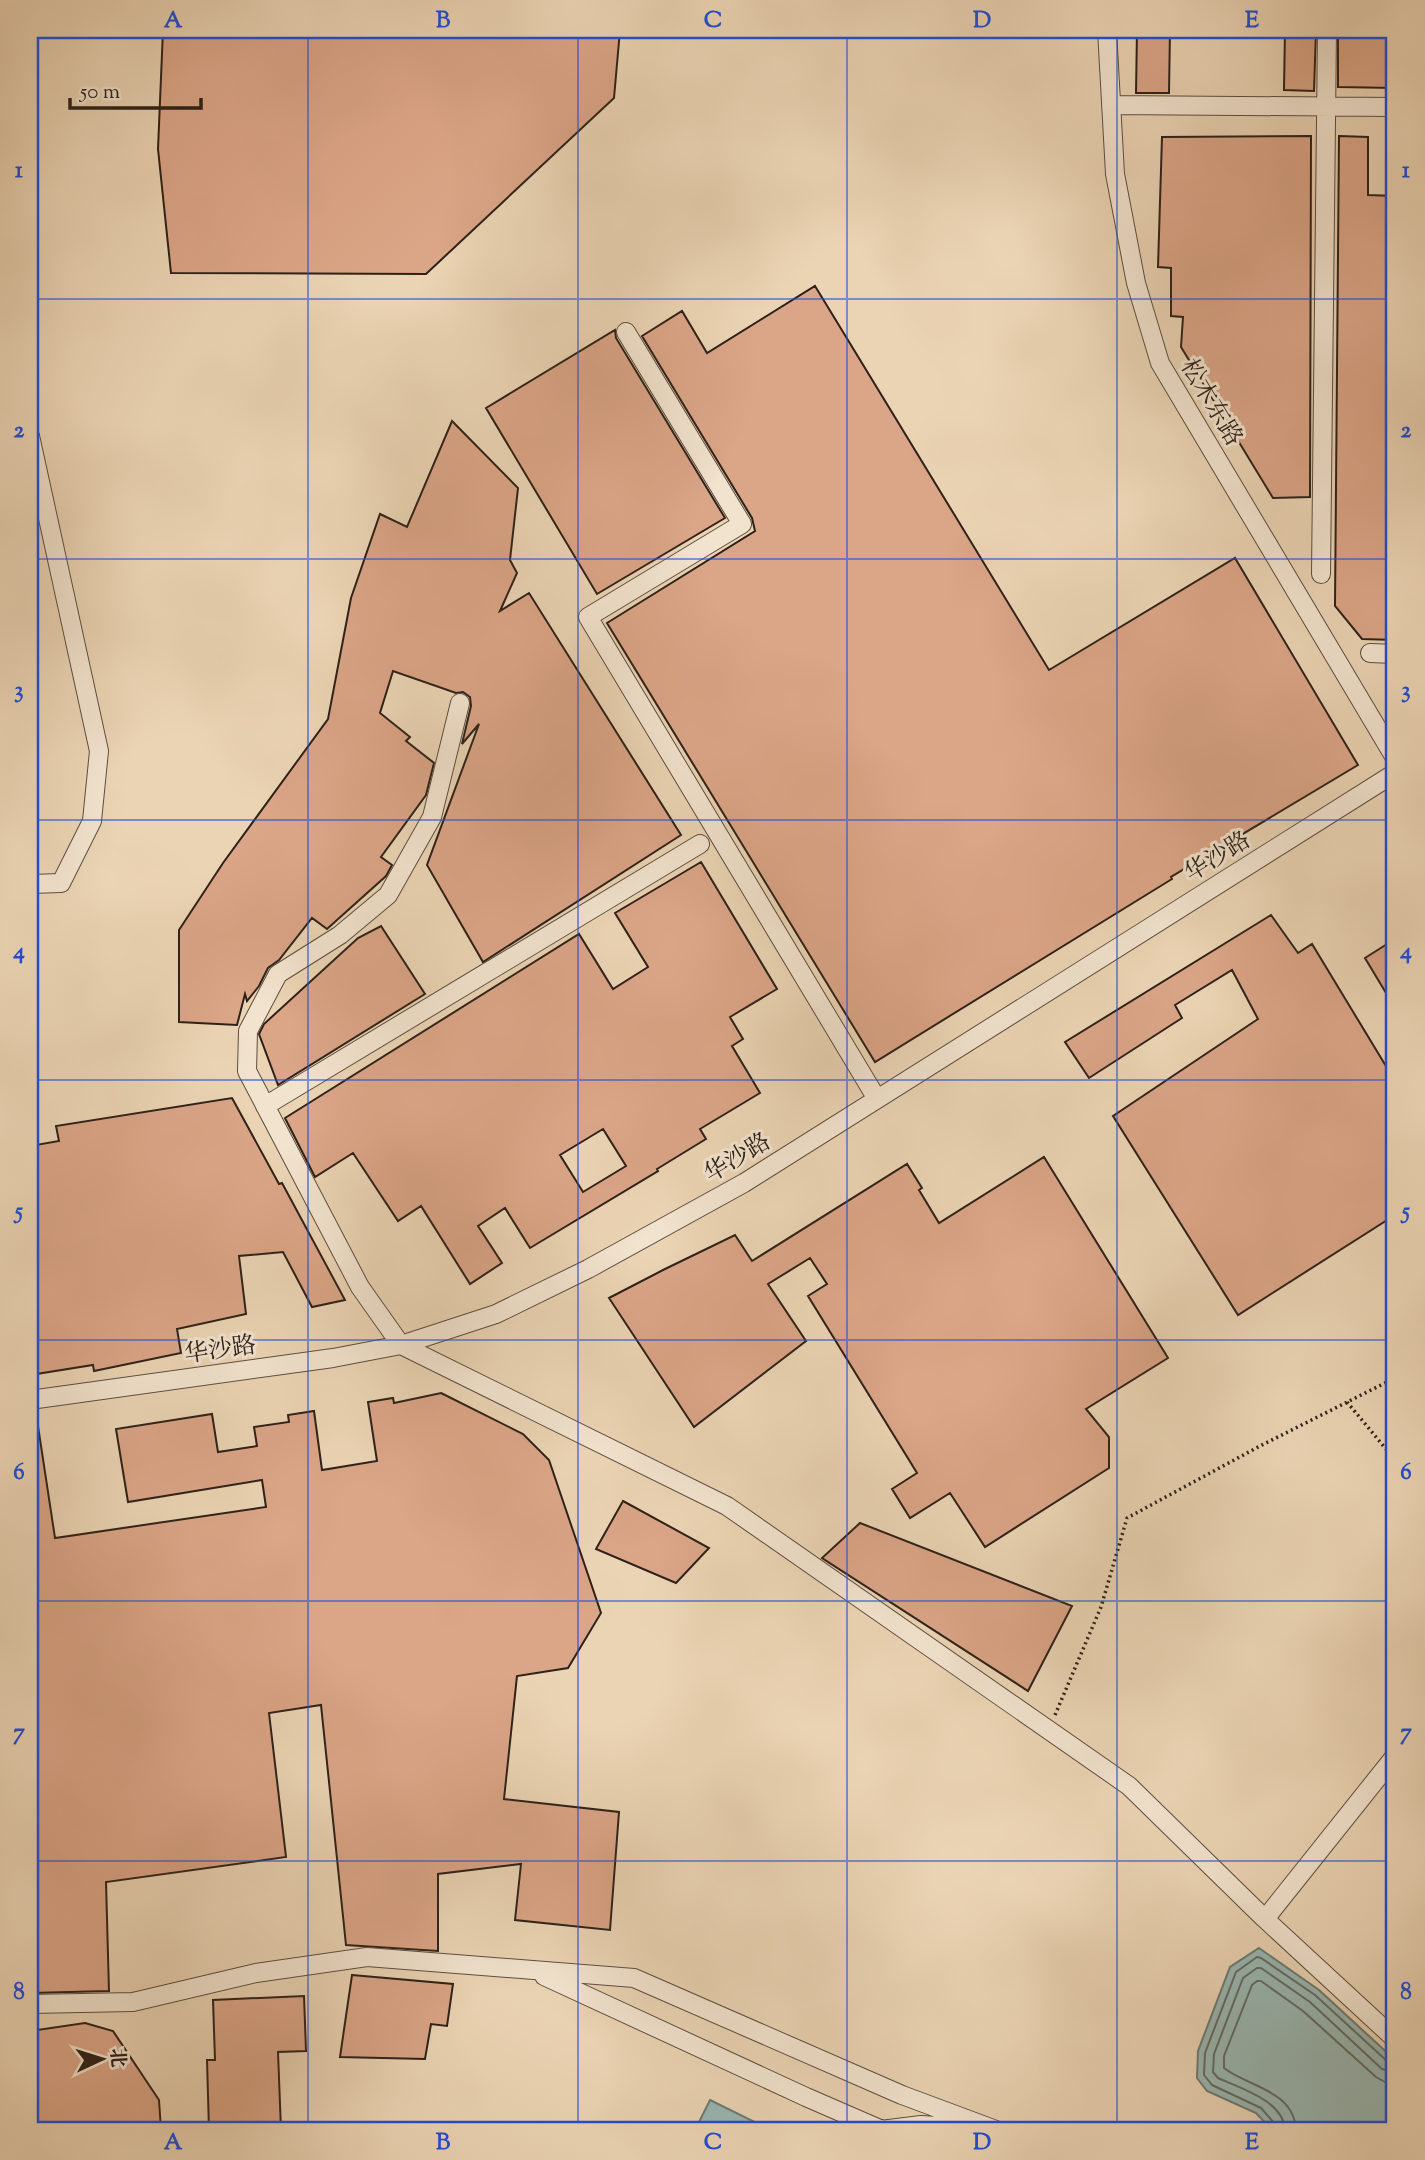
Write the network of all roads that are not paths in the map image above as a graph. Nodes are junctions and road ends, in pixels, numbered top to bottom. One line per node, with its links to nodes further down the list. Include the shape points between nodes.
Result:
1 (1107, 30): 3 (street, 松木东路)
2 (1327, 30): 4 (street)
3 (1111, 105): 4 (street); 12 (street, 松木东路, via 1115,174 1136,283 1160,363)
4 (1326, 106): 5 (street); 8 (street)
5 (1395, 107)
6 (626, 332): 16 (street, via 742,524 588,617)
7 (30, 436): 15 (street, via 99,751 92,821 61,883)
8 (1321, 575)
9 (1370, 653): 10 (street)
10 (1395, 654)
11 (460, 703): 17 (street, via 432,817 388,895 340,935 278,974 248,1031 247,1071)
12 (1395, 758)
13 (1395, 773): 16 (street, 华沙路)
14 (700, 844): 17 (street)
15 (30, 884)
16 (877, 1099): 18 (street, 华沙路, via 744,1183 588,1269 496,1314)
17 (265, 1106): 18 (street, via 360,1287)
18 (401, 1345): 19 (street, 华沙路); 21 (street, via 727,1506 1129,1786)
19 (30, 1400)
20 (1395, 1756): 21 (street)
21 (1265, 1919): 24 (street)
22 (531, 1970): 23 (street, via 367,1957 256,1973 133,2002); 25 (street); 26 (street, via 634,1978 902,2095)
23 (30, 2004)
24 (1395, 2039)
25 (882, 2130): 26 (street, via 921,2125)
26 (994, 2130)

